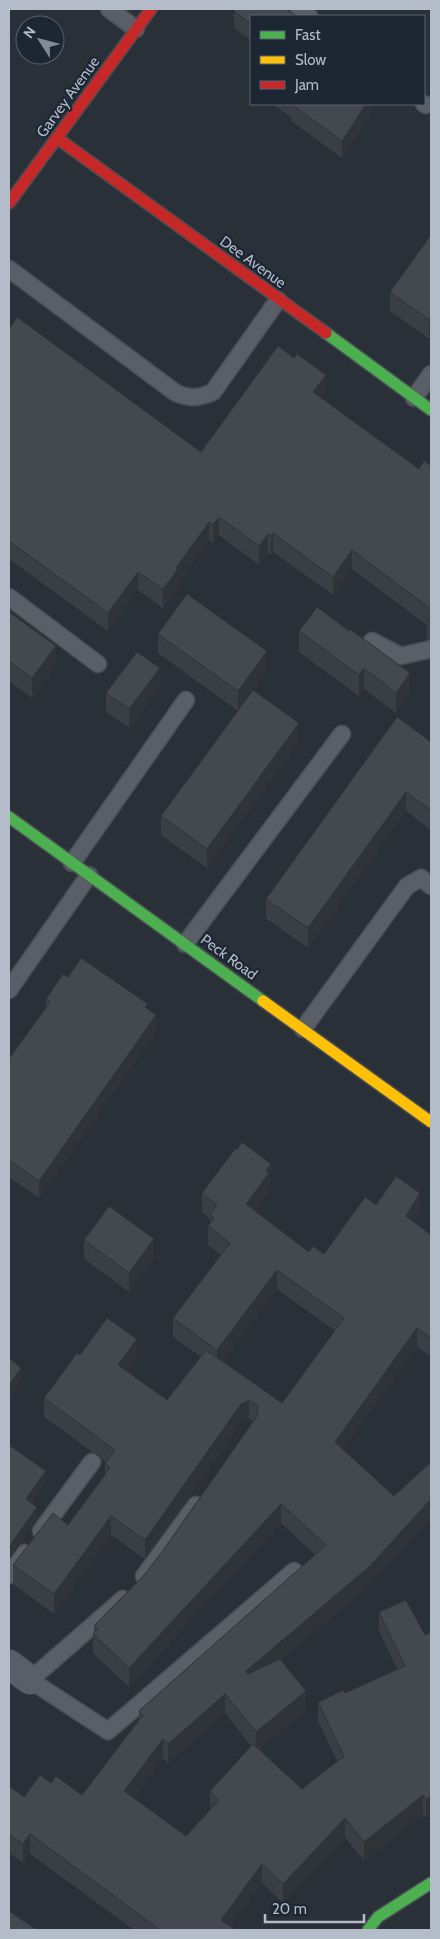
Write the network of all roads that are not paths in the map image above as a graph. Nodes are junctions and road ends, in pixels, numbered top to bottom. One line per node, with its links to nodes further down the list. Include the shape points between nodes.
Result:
1 (109, 9): 3 (lane)
2 (151, 9): 3 (main road, Garvey Avenue)
3 (136, 29): 4 (main road, Garvey Avenue)
4 (57, 138): 5 (main road, Garvey Avenue); 7 (main road, Dee Avenue)
5 (9, 203)
6 (9, 269): 7 (lane, via 188,398 213,392)
7 (278, 300): 9 (main road, Dee Avenue)
8 (431, 374): 9 (lane)
9 (414, 398): 10 (main road, Dee Avenue)
10 (431, 410)
11 (9, 597): 14 (lane)
12 (372, 642): 13 (lane, via 401,656)
13 (431, 649)
14 (98, 664)
15 (186, 700): 18 (lane)
16 (342, 734): 21 (lane)
17 (9, 817): 18 (main road, Peck Road)
18 (72, 863): 19 (main road, Peck Road)
19 (89, 875): 21 (main road, Peck Road); 22 (lane)
20 (431, 886): 23 (lane, via 421,878 407,886)
21 (185, 944): 23 (main road, Peck Road)
22 (9, 990)
23 (303, 1029): 24 (main road, Peck Road)
24 (431, 1122)
25 (92, 1462): 28 (lane)
26 (204, 1492): 29 (lane, via 137,1587)
27 (294, 1571): 29 (lane, via 108,1731)
28 (9, 1575)
29 (19, 1672)
30 (431, 1883): 31 (main road, via 378,1917)
31 (368, 1930)

